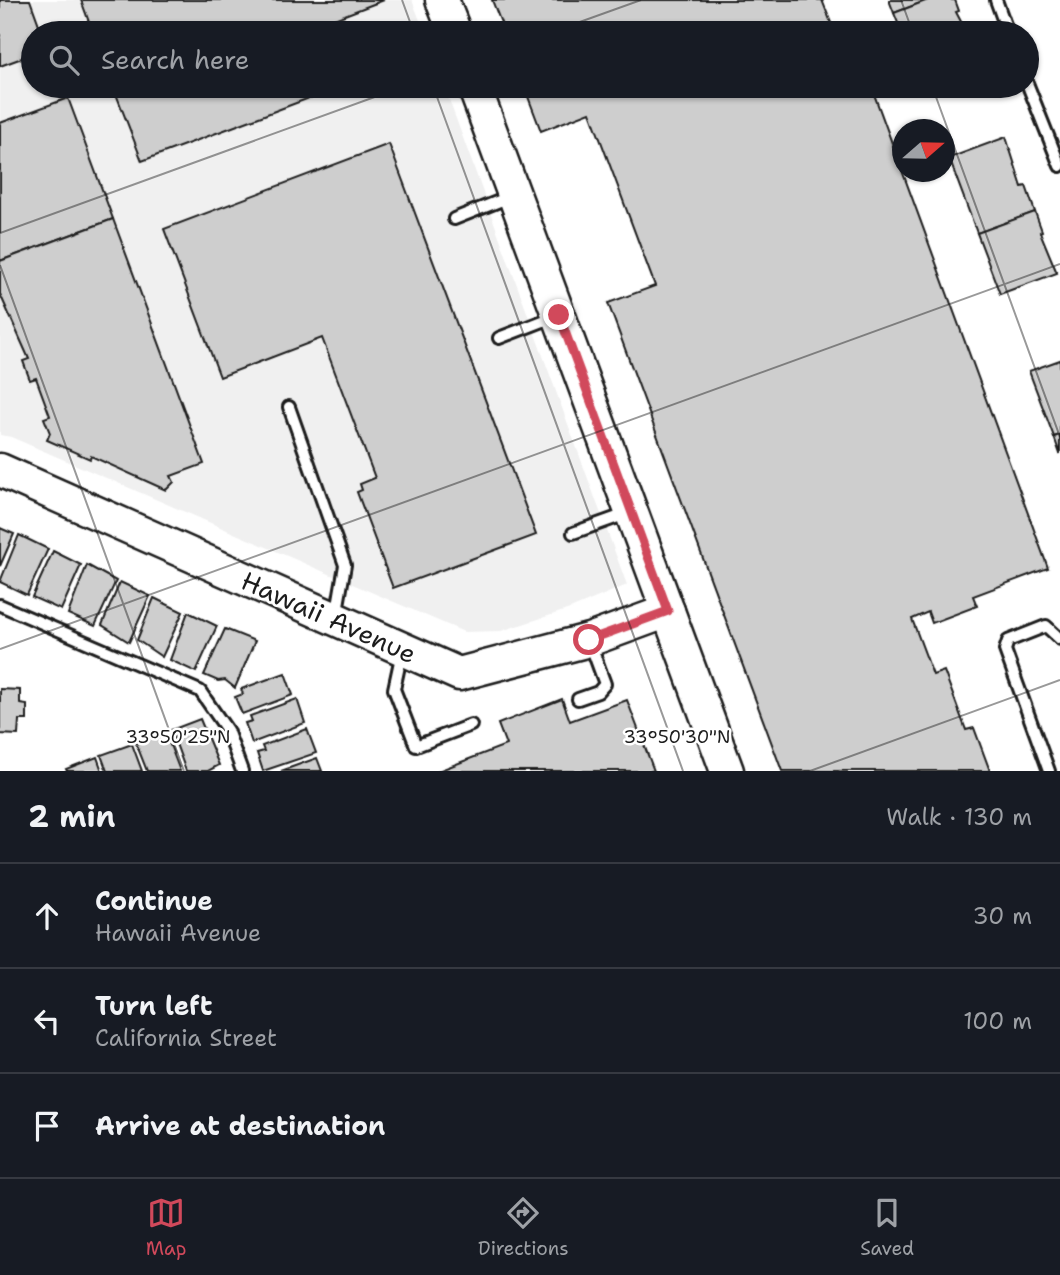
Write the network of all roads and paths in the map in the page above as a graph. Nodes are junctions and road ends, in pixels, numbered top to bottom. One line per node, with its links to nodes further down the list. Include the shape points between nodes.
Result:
1 (442, 0): 3 (street)
2 (996, 0): 4 (lane)
3 (450, 21)
4 (1004, 21)
5 (478, 98): 8 (street)
6 (1033, 98): 7 (lane)
7 (1060, 166)
8 (514, 195): 9 (lane); 10 (street)
9 (454, 219)
10 (559, 315): 11 (lane); 14 (street)
11 (499, 338)
12 (289, 407): 18 (lane, via 345,565)
13 (0, 470): 18 (street, Hawaii Avenue)
14 (632, 512): 15 (lane); 17 (street)
15 (573, 533)
16 (0, 606): 24 (lane, via 200,691 227,730)
17 (668, 611): 20 (street, Hawaii Avenue); 25 (street)
18 (335, 620): 21 (street, Hawaii Avenue)
19 (1060, 639): 26 (lane, via 1045,626 1008,641 1005,650)
20 (589, 640): 21 (street, Hawaii Avenue, via 459,674); 22 (lane, via 605,684 598,692)
21 (402, 650): 23 (lane, via 394,689 416,746)
22 (578, 699)
23 (471, 724)
24 (242, 771)
25 (727, 771)
26 (1049, 771)

